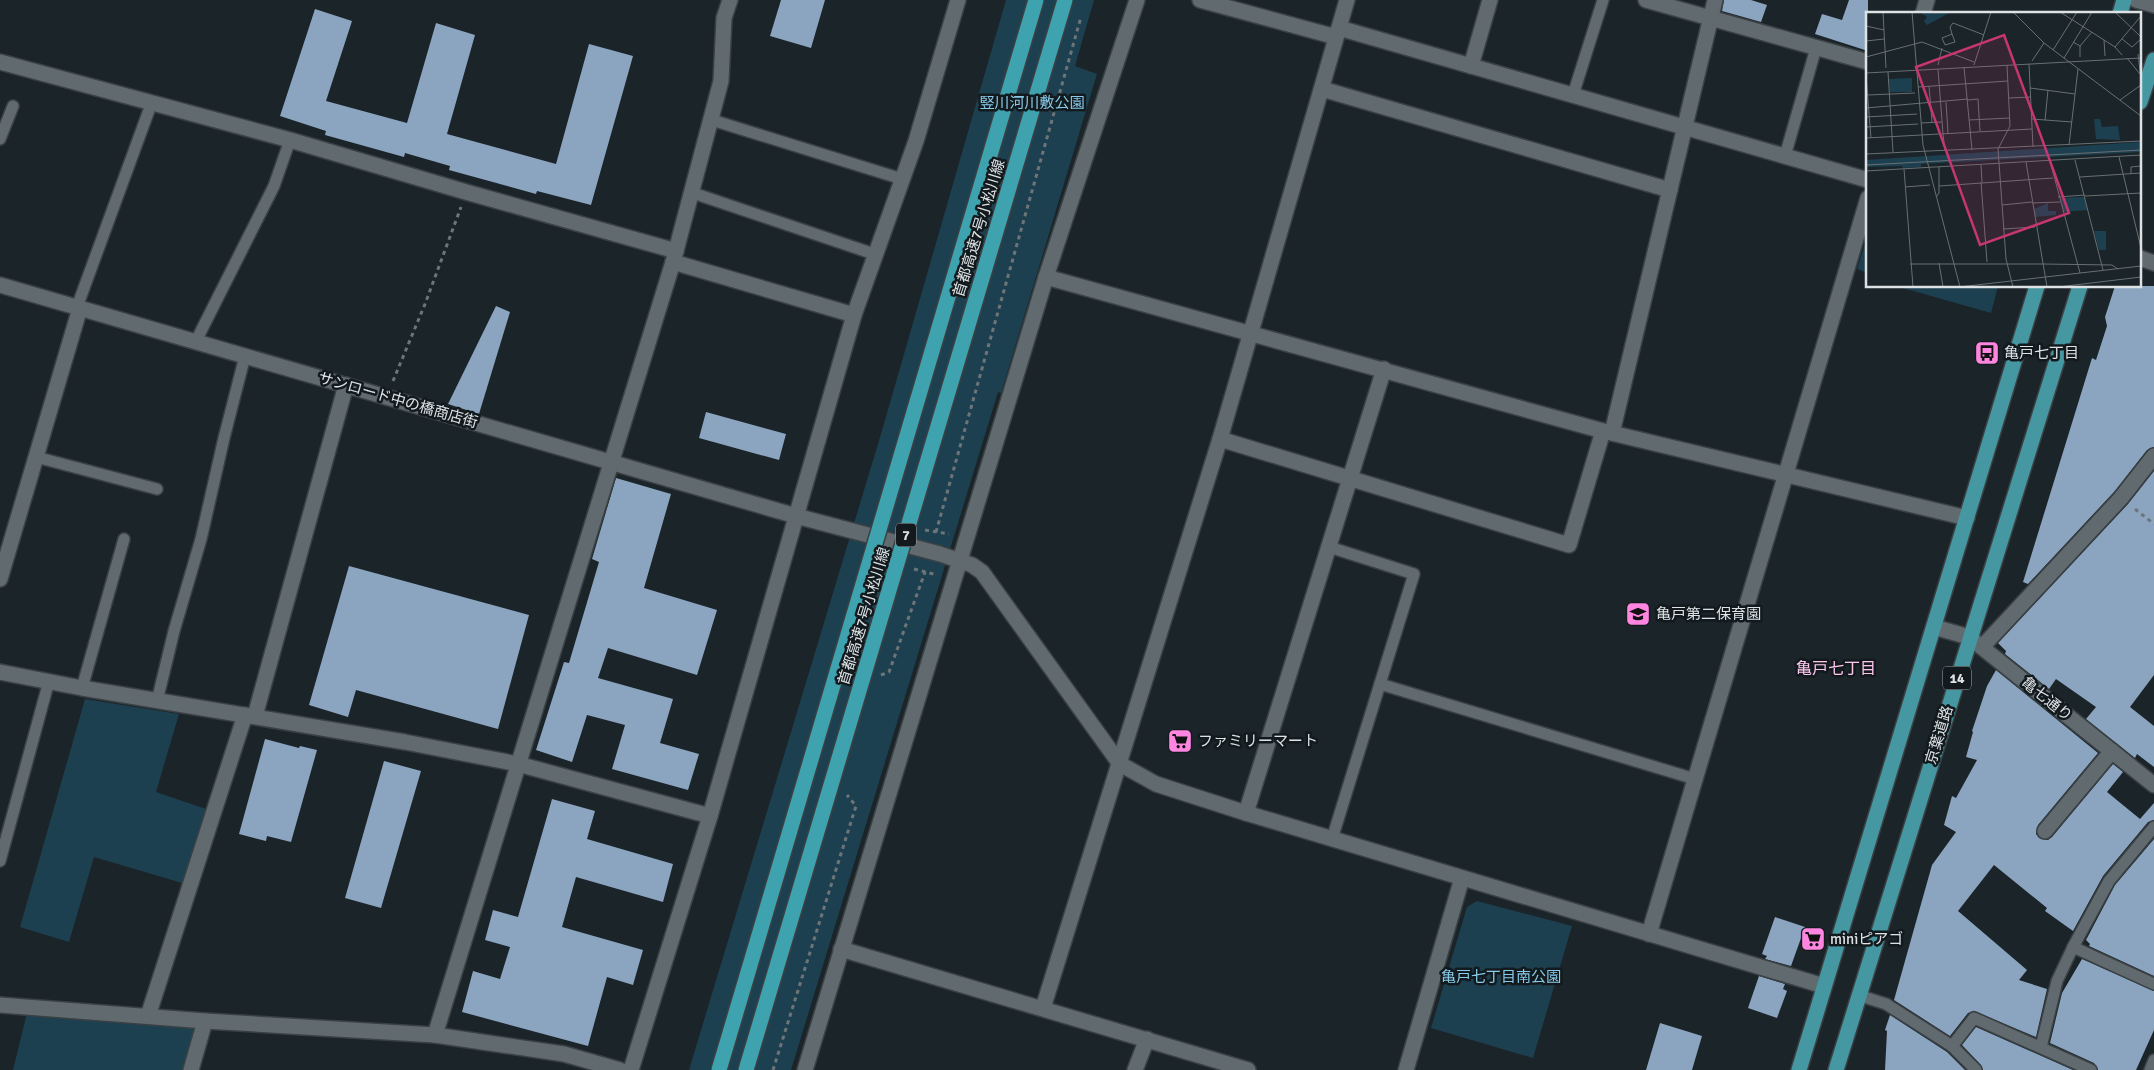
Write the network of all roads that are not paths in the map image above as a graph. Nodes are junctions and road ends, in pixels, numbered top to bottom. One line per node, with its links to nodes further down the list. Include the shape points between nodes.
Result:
1 (730, 0): 26 (street, via 724,18 722,81)
2 (958, 0): 31 (street)
3 (1036, 0): 104 (highway, 首都高速7号小松川線 / 7, bridge)
4 (1065, 0): 105 (highway, 首都高速7号小松川線 / 7, bridge)
5 (1137, 0): 40 (street)
6 (1200, 0): 15 (street)
7 (1347, 0): 15 (street)
8 (1490, 0): 20 (street)
9 (1603, 0): 22 (lane)
10 (1646, 0): 14 (street)
11 (1715, 0): 14 (street)
12 (2136, 0): 13 (street)
13 (2154, 5)
14 (1711, 18): 16 (street); 27 (street)
15 (1337, 32): 20 (street); 21 (street)
16 (1816, 48): 18 (street); 30 (lane)
17 (2154, 60): 23 (highway)
18 (1866, 61)
19 (0, 62): 24 (street)
20 (1471, 66): 22 (street)
21 (1322, 89): 33 (street); 46 (street)
22 (1573, 95): 27 (street)
23 (2142, 96)
24 (152, 102): 29 (street); 44 (lane)
25 (13, 106): 28 (lane)
26 (712, 120): 31 (lane); 34 (street)
27 (1685, 127): 30 (street); 33 (street)
28 (0, 139)
29 (290, 140): 37 (street); 47 (lane, via 274,186)
30 (1785, 156): 32 (street)
31 (902, 179): 36 (street)
32 (1866, 179)
33 (1670, 190): 51 (street)
34 (690, 192): 36 (lane); 37 (street)
35 (1866, 205): 56 (street)
36 (874, 254): 45 (street)
37 (674, 257): 45 (street); 55 (street)
38 (2142, 259): 39 (street)
39 (2154, 263)
40 (1046, 277): 46 (street); 63 (street)
41 (0, 285): 44 (street, サンロード中の橋商店街)
42 (2036, 288): 60 (highway, 14)
43 (2079, 288): 66 (highway, 京葉道路 / 14)
44 (79, 308): 47 (street, サンロード中の橋商店街); 54 (street)
45 (854, 315): 59 (street)
46 (1251, 334): 49 (street); 52 (street)
47 (196, 341): 48 (street, サンロード中の橋商店街)
48 (246, 356): 50 (street, サンロード中の橋商店街); 72 (lane)
49 (1384, 369): 51 (street); 57 (street)
50 (346, 385): 55 (street, サンロード中の橋商店街); 73 (street)
51 (1607, 432): 56 (street); 57 (street, via 1569,545)
52 (1220, 440): 57 (street); 76 (street)
53 (2154, 456): 67 (street, via 2122,498)
54 (36, 457): 58 (lane); 64 (street)
55 (612, 464): 59 (street, サンロード中の橋商店街); 75 (street)
56 (1785, 475): 60 (street); 77 (street)
57 (1349, 480): 62 (street)
58 (157, 488)
59 (796, 516): 63 (street, サンロード中の橋商店街); 80 (street)
60 (1967, 518): 65 (highway, 14)
61 (124, 539): 71 (lane)
62 (1329, 547): 70 (lane, via 1414,574); 79 (street)
63 (960, 560): 76 (street, サンロード中の橋商店街, via 982,572); 88 (street)
64 (0, 579)
65 (1934, 627): 66 (street, 亀七通り); 90 (highway, 14)
66 (1969, 637): 67 (street, 亀七通り); 91 (highway, 京葉道路 / 14)
67 (1982, 647): 74 (street, 亀七通り)
68 (0, 672): 69 (street)
69 (49, 680): 71 (street); 84 (lane)
70 (1380, 684): 77 (lane); 83 (lane)
71 (82, 688): 72 (street)
72 (157, 701): 73 (street)
73 (250, 715): 75 (street); 94 (street)
74 (2112, 751): 78 (street, 亀七通り); 82 (street)
75 (518, 764): 80 (street); 96 (street)
76 (1120, 764): 79 (street, via 1156,784); 93 (street)
77 (1695, 779): 86 (street)
78 (2154, 785)
79 (1246, 813): 83 (street)
80 (710, 816): 103 (street)
81 (2154, 827): 87 (lane, via 2109,881)
82 (2045, 830)
83 (1332, 839): 85 (street)
84 (0, 861)
85 (1462, 878): 86 (street); 109 (street)
86 (1649, 934): 90 (street)
87 (2073, 947): 89 (lane); 99 (lane, via 2057,981)
88 (841, 950): 93 (street); 106 (street)
89 (2154, 984)
90 (1824, 986): 110 (highway, 14)
91 (1858, 995): 98 (lane, via 1886,1004); 111 (highway, 京葉道路 / 14)
92 (0, 1004): 94 (street)
93 (1043, 1008): 97 (street)
94 (148, 1016): 95 (street)
95 (205, 1021): 96 (street); 101 (street)
96 (435, 1035): 102 (street, via 564,1054)
97 (1147, 1039): 107 (street); 108 (street)
98 (1952, 1046): 99 (lane, via 1974,1018); 112 (lane)
99 (2041, 1047): 113 (lane)
100 (2154, 1060): 114 (lane)
101 (191, 1070)
102 (620, 1070)
103 (631, 1070)
104 (719, 1070)
105 (746, 1070)
106 (805, 1070)
107 (1134, 1070)
108 (1248, 1070)
109 (1406, 1070)
110 (1799, 1070)
111 (1836, 1070)
112 (1976, 1070)
113 (2091, 1070)
114 (2150, 1070)

